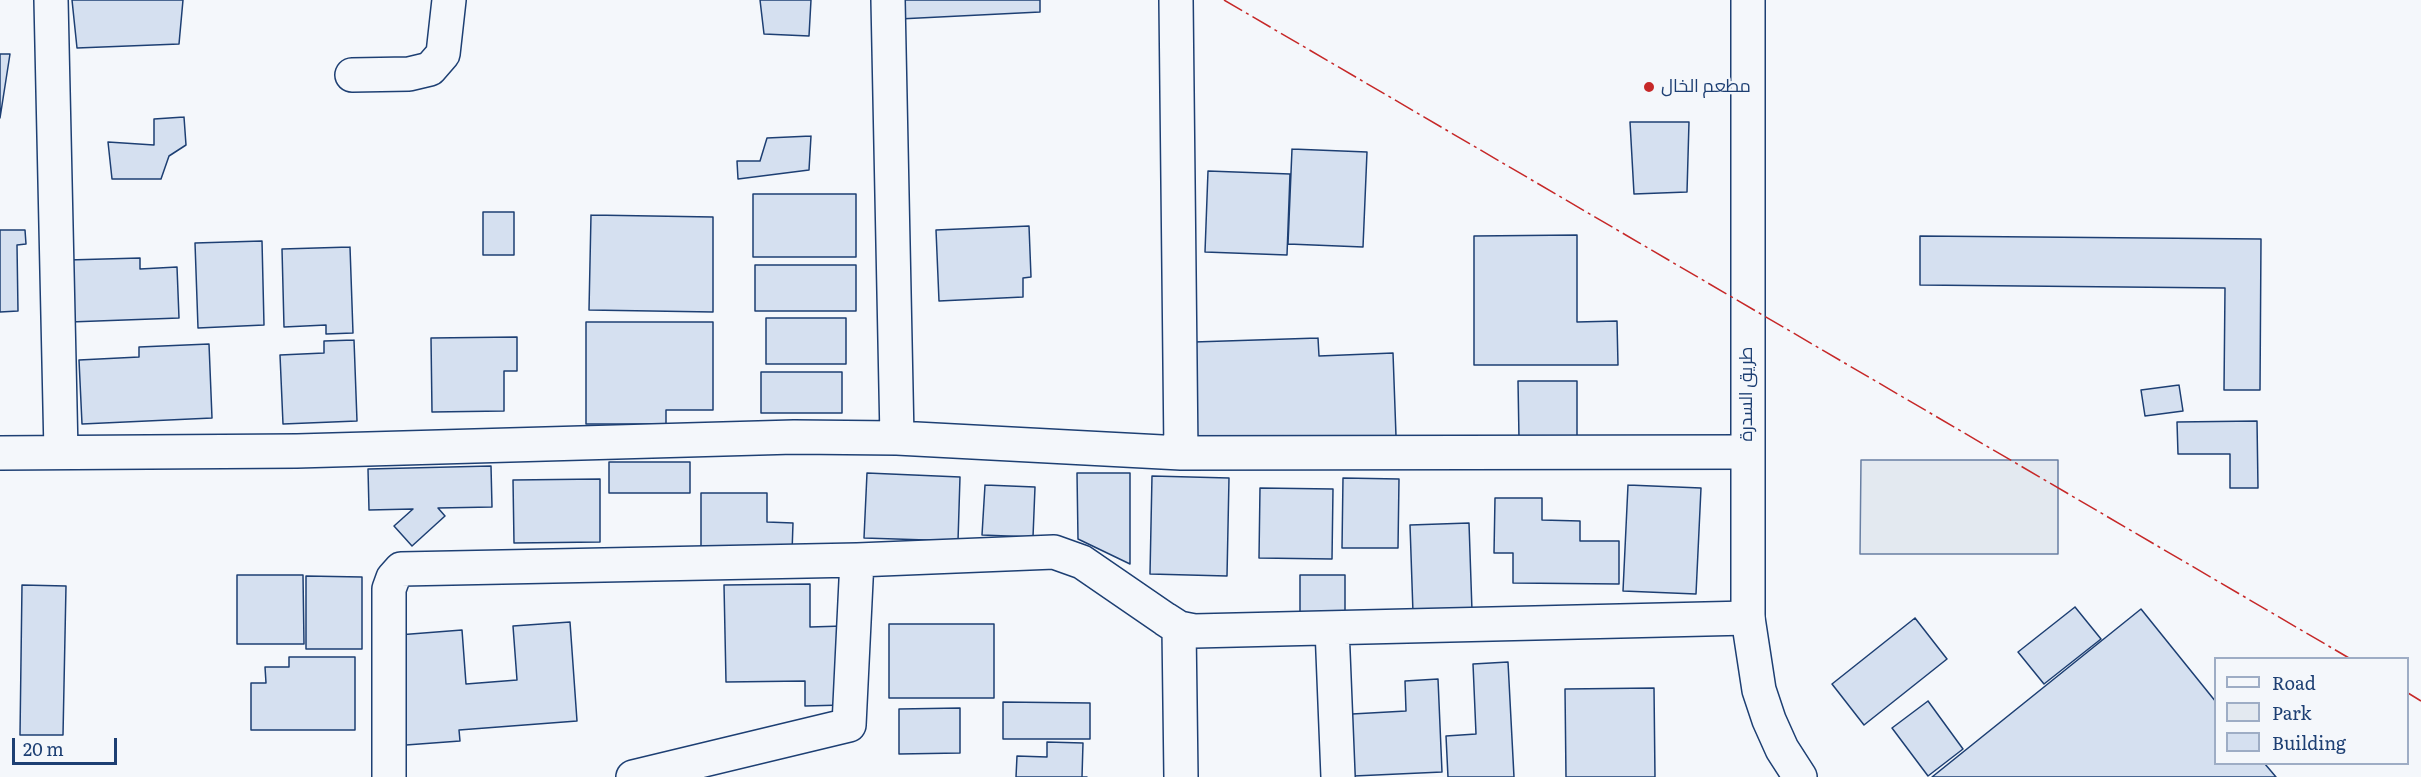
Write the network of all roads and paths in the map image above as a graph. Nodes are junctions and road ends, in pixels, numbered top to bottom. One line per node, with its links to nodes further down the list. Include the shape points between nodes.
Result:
1 (51, 0): 8 (street)
2 (449, 0): 6 (street, via 443,54 430,69 409,74)
3 (888, 0): 7 (street)
4 (1176, 0): 11 (street)
5 (1748, 0): 9 (street, طريق السدرة)
6 (352, 75)
7 (897, 438): 8 (street); 11 (street)
8 (61, 452): 10 (street)
9 (1746, 452): 11 (street); 13 (street, طريق السدرة)
10 (0, 453)
11 (1181, 453)
12 (857, 560): 14 (street, via 1054,552 1082,562); 16 (street, via 401,569 389,590); 17 (street, via 849,725)
13 (1748, 618): 15 (street); 20 (street, طريق السدرة, via 1759,690 1782,749)
14 (1179, 628): 15 (street); 18 (street)
15 (1332, 628): 19 (street)
16 (389, 777)
17 (633, 777)
18 (1181, 777)
19 (1338, 777)
20 (1800, 777)

